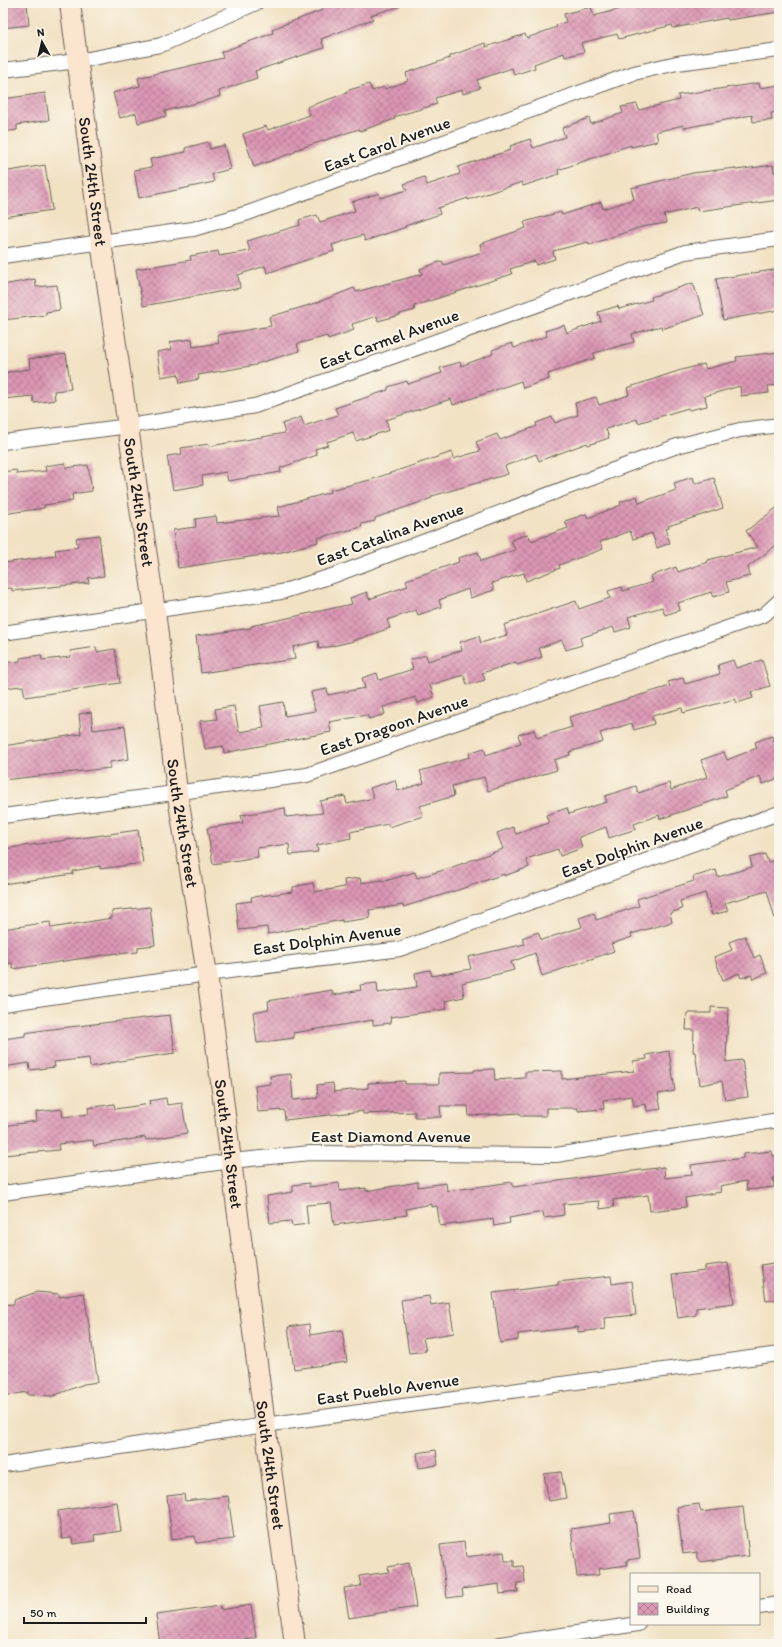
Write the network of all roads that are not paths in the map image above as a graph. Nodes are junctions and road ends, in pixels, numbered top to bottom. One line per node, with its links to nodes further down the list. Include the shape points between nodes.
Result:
1 (70, 3): 4 (street, South 24th Street)
2 (256, 3): 4 (street, via 161,45)
3 (779, 50): 7 (street, East Carol Avenue, via 677,63 634,73 248,213 193,229)
4 (78, 60): 5 (street); 7 (street, South 24th Street)
5 (3, 70)
6 (779, 238): 10 (street, East Carmel Avenue, via 685,252 255,406)
7 (102, 242): 8 (street, East Carol Avenue); 10 (street, South 24th Street)
8 (3, 256)
9 (779, 425): 13 (street, East Catalina Avenue, via 740,430 677,446 336,575 281,592)
10 (129, 426): 11 (street, East Carmel Avenue); 13 (street, South 24th Street)
11 (3, 442)
12 (779, 601): 15 (street, East Dragoon Avenue, via 764,615 307,775)
13 (155, 611): 14 (street, East Catalina Avenue); 15 (street, South 24th Street)
14 (3, 633)
15 (177, 791): 17 (street, East Dragoon Avenue); 18 (street, South 24th Street)
16 (779, 813): 18 (street, East Dolphin Avenue, via 400,949)
17 (3, 816)
18 (207, 974): 19 (street, East Dolphin Avenue); 21 (street, South 24th Street)
19 (3, 1004)
20 (779, 1120): 21 (street, East Diamond Avenue, via 556,1155 310,1153)
21 (231, 1162): 22 (street, East Diamond Avenue); 24 (street, South 24th Street)
22 (3, 1193)
23 (779, 1354): 24 (street, East Pueblo Avenue)
24 (265, 1425): 25 (street, East Pueblo Avenue); 29 (street, South 24th Street)
25 (3, 1465)
26 (779, 1604): 27 (street)
27 (760, 1606)
28 (631, 1625): 30 (street)
29 (295, 1644)
30 (500, 1644)

